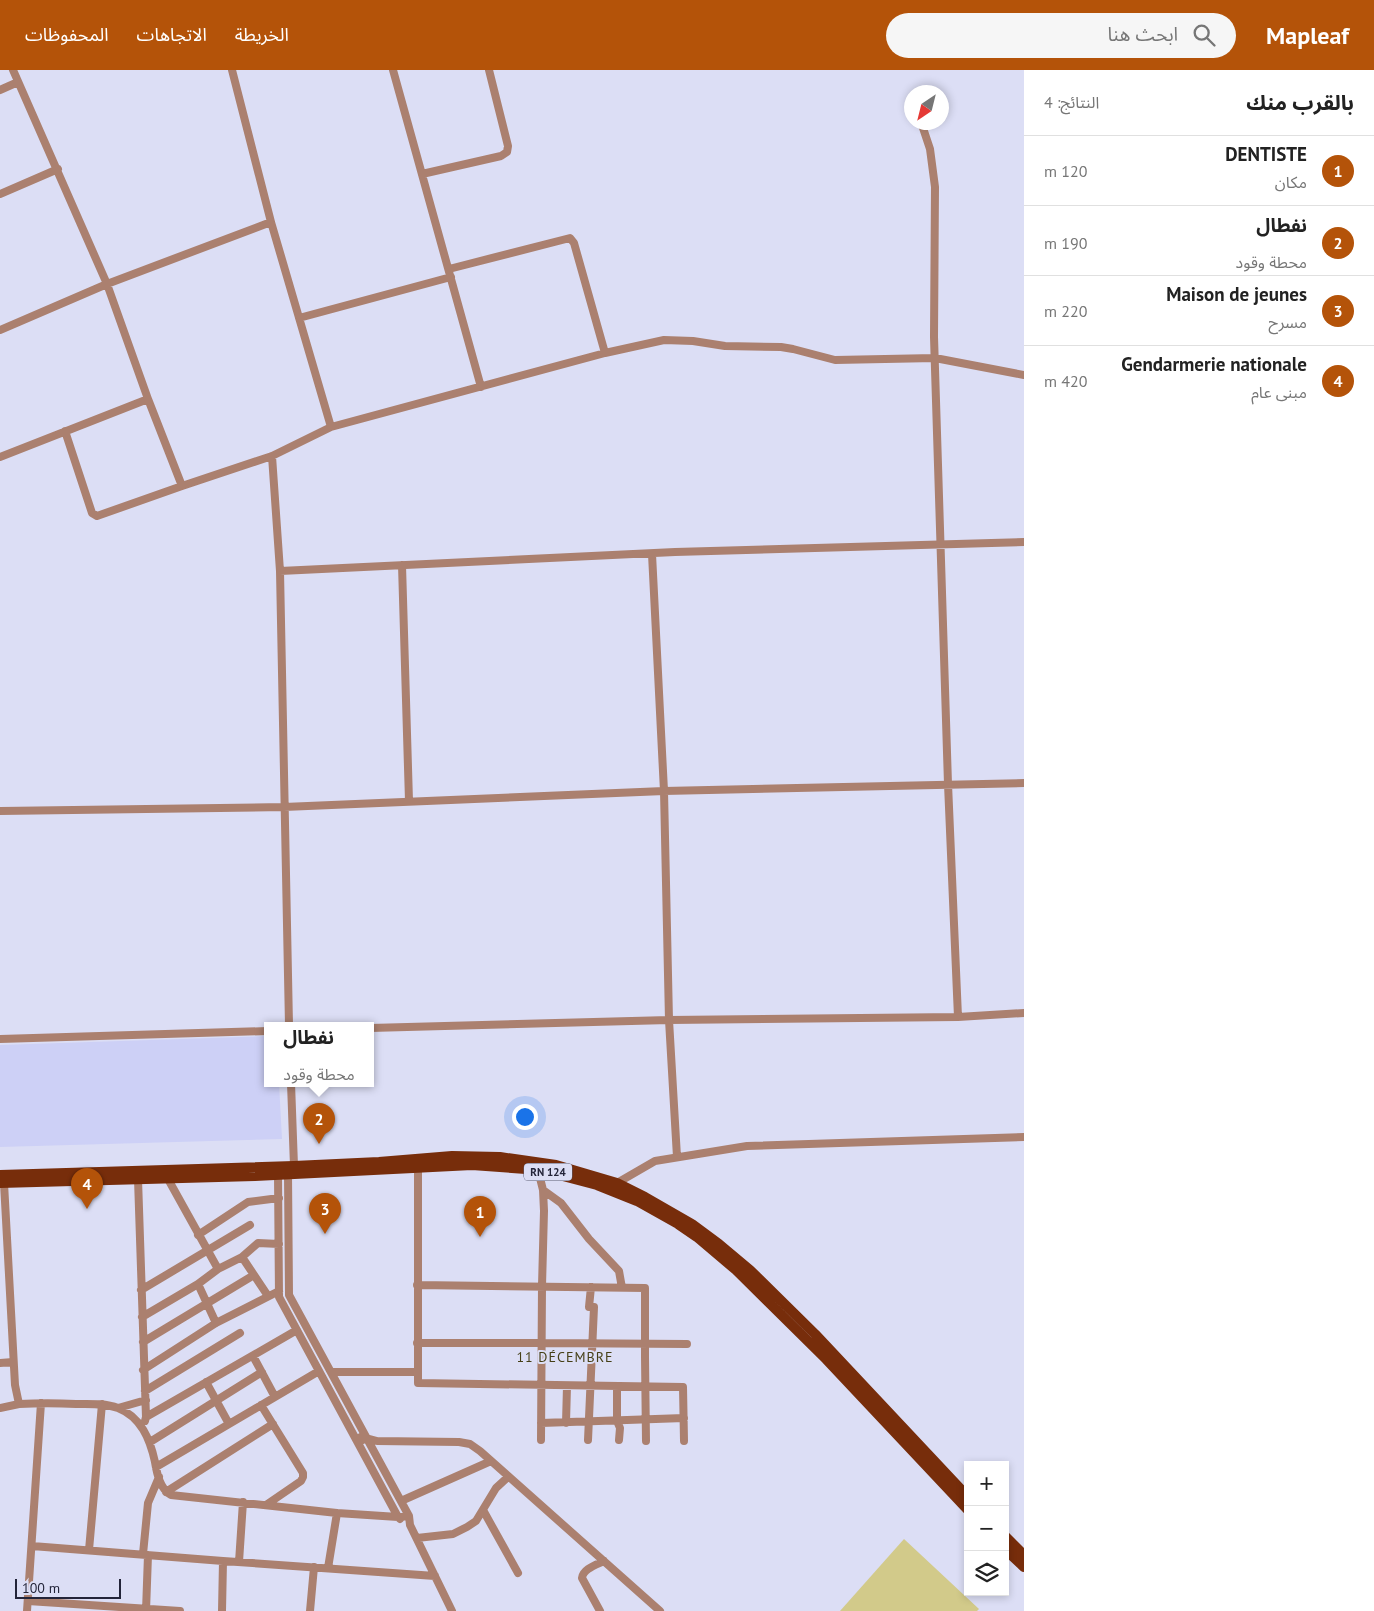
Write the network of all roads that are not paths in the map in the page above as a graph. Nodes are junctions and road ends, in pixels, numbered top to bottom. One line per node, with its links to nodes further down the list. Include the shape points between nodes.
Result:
1 (13, 70): 5 (street)
2 (232, 70): 11 (street)
3 (393, 70): 9 (street)
4 (489, 70): 9 (street, via 507,152)
5 (18, 82): 6 (street); 8 (street)
6 (0, 90)
7 (924, 130): 17 (street, via 930,149 935,187)
8 (58, 169): 10 (street); 13 (street)
9 (422, 174): 12 (street)
10 (0, 194)
11 (271, 222): 13 (street); 14 (street)
12 (450, 273): 14 (street); 16 (street, via 570,238); 19 (street)
13 (107, 284): 15 (street); 20 (street)
14 (299, 318): 21 (street)
15 (0, 330)
16 (606, 354): 17 (street, via 664,340 781,347 835,360); 19 (street)
17 (935, 358): 18 (street); 27 (street)
18 (1024, 375)
19 (481, 387): 21 (street)
20 (148, 399): 22 (street); 25 (street)
21 (331, 427): 23 (street)
22 (65, 431): 24 (street); 25 (street, via 94,516)
23 (272, 456): 25 (street); 30 (street)
24 (0, 457)
25 (182, 486)
26 (1024, 542): 27 (street)
27 (941, 544): 28 (street); 32 (street)
28 (652, 554): 29 (street); 33 (street)
29 (402, 565): 30 (street); 34 (street)
30 (280, 571): 35 (street)
31 (1024, 782): 32 (street)
32 (948, 784): 33 (street); 38 (street)
33 (664, 791): 34 (street); 39 (street)
34 (409, 801): 35 (street)
35 (284, 807): 36 (street); 40 (street)
36 (0, 811)
37 (1024, 1013): 38 (street)
38 (958, 1017): 39 (street)
39 (669, 1020): 41 (street); 46 (street)
40 (289, 1022)
41 (374, 1028)
42 (264, 1031): 43 (street)
43 (0, 1039)
44 (291, 1087): 49 (street)
45 (1024, 1137): 46 (street, via 747,1146)
46 (677, 1157): 54 (street, via 655,1161)
47 (418, 1168): 48 (main road, RN 124, via 472,1165); 49 (main road, RN 124); 67 (street)
48 (538, 1170): 53 (main road, RN 124); 55 (street)
49 (287, 1172): 50 (main road, RN 124); 51 (main road, RN 124); 53 (main road, RN 124, via 452,1156 500,1156 556,1165); 56 (street); 92 (street, via 290,1295)
50 (168, 1178): 52 (main road, RN 124); 58 (street)
51 (1, 1180): 52 (main road, RN 124); 62 (street)
52 (138, 1180): 71 (street)
53 (598, 1181): 54 (main road, RN 124); 64 (main road, RN 124, via 678,1224)
54 (617, 1182): 64 (main road, RN 124, via 692,1224 719,1244)
55 (543, 1190): 68 (street); 70 (street, via 561,1203 619,1271)
56 (279, 1198): 58 (street, via 248,1202); 59 (street)
57 (250, 1225): 60 (street)
58 (198, 1234): 60 (street)
59 (278, 1244): 61 (street, via 258,1243); 72 (street)
60 (208, 1251): 63 (street); 71 (street)
61 (242, 1257): 63 (street); 65 (street)
62 (4, 1259): 87 (street)
63 (218, 1269): 66 (street)
64 (747, 1273): 79 (main road, RN 124)
65 (254, 1275): 73 (street); 74 (street)
66 (198, 1284): 74 (street); 75 (street)
67 (417, 1285): 68 (street); 82 (street)
68 (542, 1286): 69 (street); 81 (street)
69 (591, 1287): 70 (street); 83 (street, via 589,1307 594,1307)
70 (622, 1288): 84 (street, via 645,1288)
71 (141, 1290): 75 (street)
72 (279, 1291): 73 (street); 77 (street)
73 (268, 1296): 76 (street)
74 (206, 1303): 76 (street); 80 (street)
75 (142, 1317): 80 (street)
76 (216, 1323): 89 (street)
77 (296, 1330): 86 (street); 90 (street)
78 (240, 1333): 100 (street)
79 (811, 1337): 132 (main road, RN 124); 136 (main road, RN 124)
80 (142, 1342): 89 (street)
81 (542, 1342): 82 (street); 83 (street); 95 (street)
82 (417, 1343): 93 (street)
83 (592, 1343): 84 (street); 97 (street)
84 (645, 1344): 85 (street); 99 (street)
85 (687, 1344)
86 (253, 1356): 91 (street); 94 (street)
87 (13, 1362): 88 (street); 105 (street)
88 (0, 1363)
89 (143, 1370): 100 (street)
90 (319, 1371): 101 (street); 120 (street)
91 (262, 1372): 101 (street); 103 (street)
92 (331, 1372): 93 (street); 120 (street)
93 (418, 1372): 95 (street, via 418,1383)
94 (206, 1382): 103 (street); 110 (street)
95 (542, 1386): 96 (street); 115 (street)
96 (567, 1386): 97 (street); 116 (street)
97 (591, 1386): 98 (street); 114 (street)
98 (618, 1386): 99 (street); 113 (street)
99 (645, 1386): 111 (street, via 683,1387); 112 (street)
100 (145, 1391): 102 (street)
101 (276, 1397): 107 (street)
102 (146, 1400): 109 (street); 110 (street)
103 (217, 1400): 117 (street); 126 (street)
104 (41, 1403): 105 (street); 106 (street); 144 (street)
105 (18, 1404): 108 (street)
106 (102, 1404): 109 (street); 145 (street)
107 (261, 1405): 117 (street); 118 (street)
108 (0, 1408)
109 (118, 1408): 119 (street)
110 (146, 1417): 119 (street)
111 (684, 1418): 112 (street); 124 (street)
112 (646, 1420): 113 (street); 125 (street)
113 (617, 1421): 114 (street); 123 (street)
114 (589, 1422): 116 (street); 122 (street)
115 (541, 1423): 116 (street); 121 (street)
116 (566, 1423)
117 (230, 1424): 128 (street)
118 (273, 1424): 131 (street); 135 (street, via 303,1477)
119 (144, 1429): 126 (street)
120 (362, 1439): 127 (street, via 459,1442 470,1444); 133 (street); 140 (street)
121 (541, 1440)
122 (588, 1440)
123 (619, 1440)
124 (684, 1440)
125 (646, 1441)
126 (150, 1442): 128 (street)
127 (491, 1461): 130 (street); 133 (street)
128 (156, 1468): 129 (street)
129 (159, 1477): 131 (street); 147 (street, via 148,1503)
130 (508, 1477): 137 (street, via 496,1488); 149 (street)
131 (166, 1492): 134 (street)
132 (964, 1492)
133 (401, 1501): 139 (street)
134 (243, 1502): 135 (street); 151 (street)
135 (266, 1505): 138 (street)
136 (964, 1506)
137 (483, 1510): 142 (street, via 476,1521 453,1534); 155 (street)
138 (337, 1513): 140 (street); 154 (street)
139 (409, 1516): 140 (street); 141 (street)
140 (398, 1517): 141 (street)
141 (410, 1525): 142 (street)
142 (416, 1538): 156 (street)
143 (1009, 1540): 148 (main road)
144 (32, 1546): 145 (street); 157 (street)
145 (89, 1550): 147 (street)
146 (1007, 1551): 153 (main road)
147 (146, 1555): 150 (street); 158 (street)
148 (1024, 1555)
149 (604, 1561): 165 (street, via 582,1574); 166 (street)
150 (223, 1562): 151 (street); 162 (street)
151 (239, 1562): 152 (street)
152 (314, 1567): 154 (street); 163 (street)
153 (1024, 1567)
154 (328, 1568): 156 (street)
155 (518, 1573)
156 (435, 1576): 164 (street)
157 (32, 1602): 158 (street); 159 (street); 160 (street)
158 (146, 1610): 161 (street)
159 (27, 1611)
160 (36, 1611)
161 (180, 1611)
162 (222, 1611)
163 (310, 1611)
164 (452, 1611)
165 (600, 1611)
166 (660, 1611)

